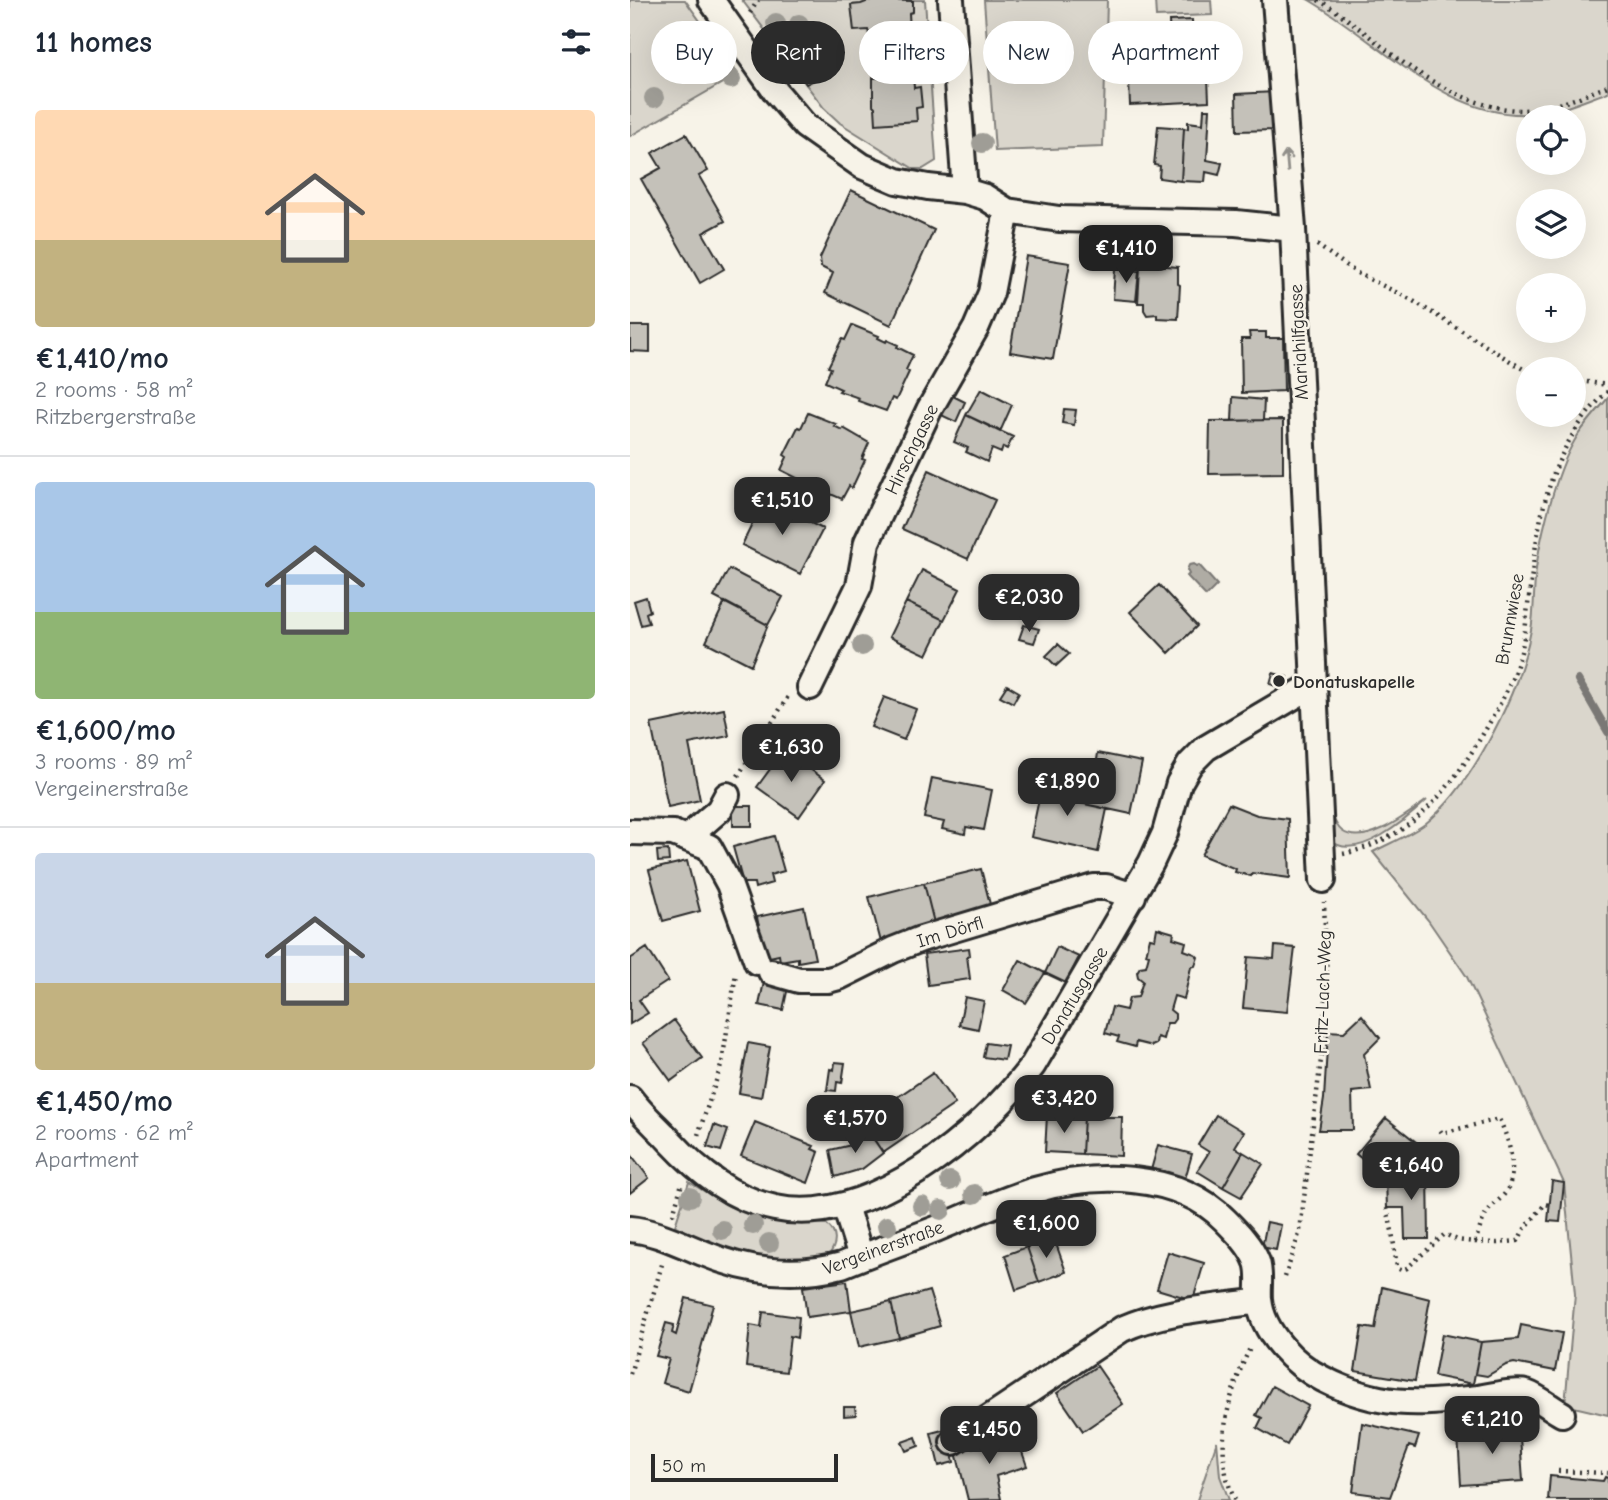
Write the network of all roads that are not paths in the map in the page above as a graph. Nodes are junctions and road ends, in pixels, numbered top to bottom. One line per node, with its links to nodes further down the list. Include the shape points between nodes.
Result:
1 (711, 0): 4 (street, via 776,92 805,126 833,148 897,181)
2 (951, 0): 4 (street)
3 (1275, 0): 6 (street, Mariahilfgasse, one-way to 3)
4 (965, 191): 5 (street)
5 (1007, 211): 6 (street, via 1059,219 1236,223); 8 (street, Hirschgasse, via 990,293 976,328 929,410 867,542 859,586)
6 (1293, 229): 7 (street, Mariahilfgasse)
7 (1313, 685): 12 (street); 13 (street, Donatusgasse, via 1206,748 1190,764 1165,833)
8 (802, 688)
9 (727, 795): 11 (street, via 719,810)
10 (630, 832): 11 (street)
11 (688, 837): 13 (street, Im Dörfl, via 709,847 718,860 739,909 755,966 799,980 828,981 922,939 1094,887)
12 (1322, 869)
13 (1133, 896): 15 (street, Donatusgasse, via 1013,1092 918,1171)
14 (630, 1098): 15 (street, Donatusgasse, via 689,1161 730,1190 777,1209)
15 (845, 1206): 17 (street)
16 (630, 1229): 17 (street, Vergeinerstraße, via 755,1270 823,1271)
17 (861, 1257): 18 (street, Vergeinerstraße, via 1035,1190 1069,1182 1151,1182 1205,1203 1240,1235 1258,1262)
18 (1259, 1301): 19 (street, Vergeinerstraße, via 1272,1334 1292,1356 1319,1377 1347,1390 1376,1399 1436,1403 1525,1393); 20 (street, via 1135,1323)
19 (1562, 1414)
20 (953, 1442)

